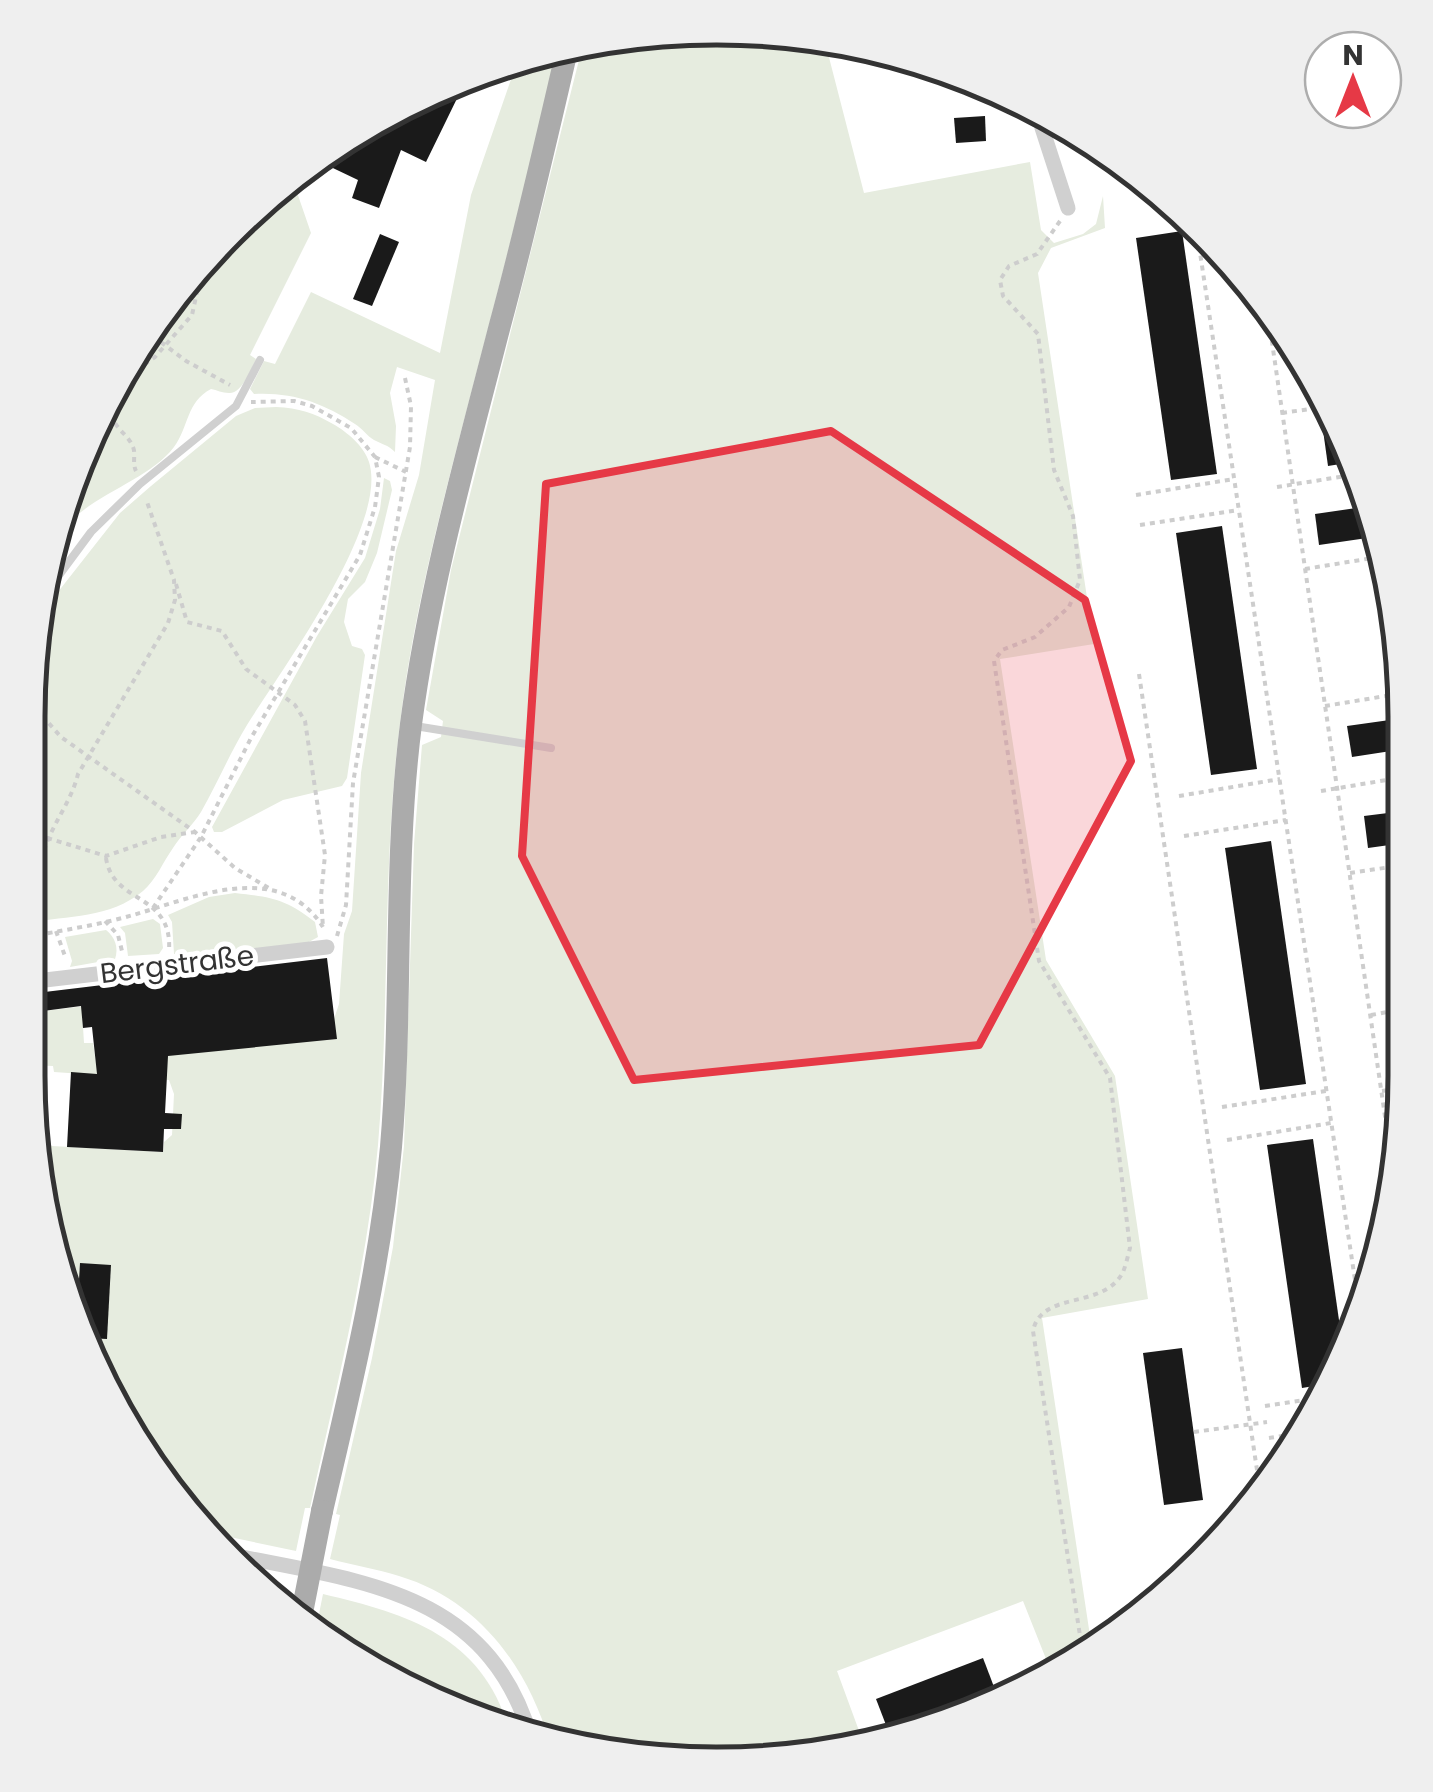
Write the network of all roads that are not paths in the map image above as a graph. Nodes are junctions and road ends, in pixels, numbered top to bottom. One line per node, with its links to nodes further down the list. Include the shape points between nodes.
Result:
1 (564, 63): 6 (main road, via 439,565)
2 (1043, 130): 3 (street)
3 (1068, 208)
4 (260, 360): 5 (lane, via 236,406 140,484)
5 (61, 572)
6 (411, 726): 7 (lane); 11 (main road, bridge, via 380,1244)
7 (551, 748)
8 (327, 947): 9 (street, Bergstraße)
9 (45, 980)
10 (253, 1560): 12 (street, via 399,1593 432,1608 492,1658)
11 (304, 1604)
12 (523, 1718)

